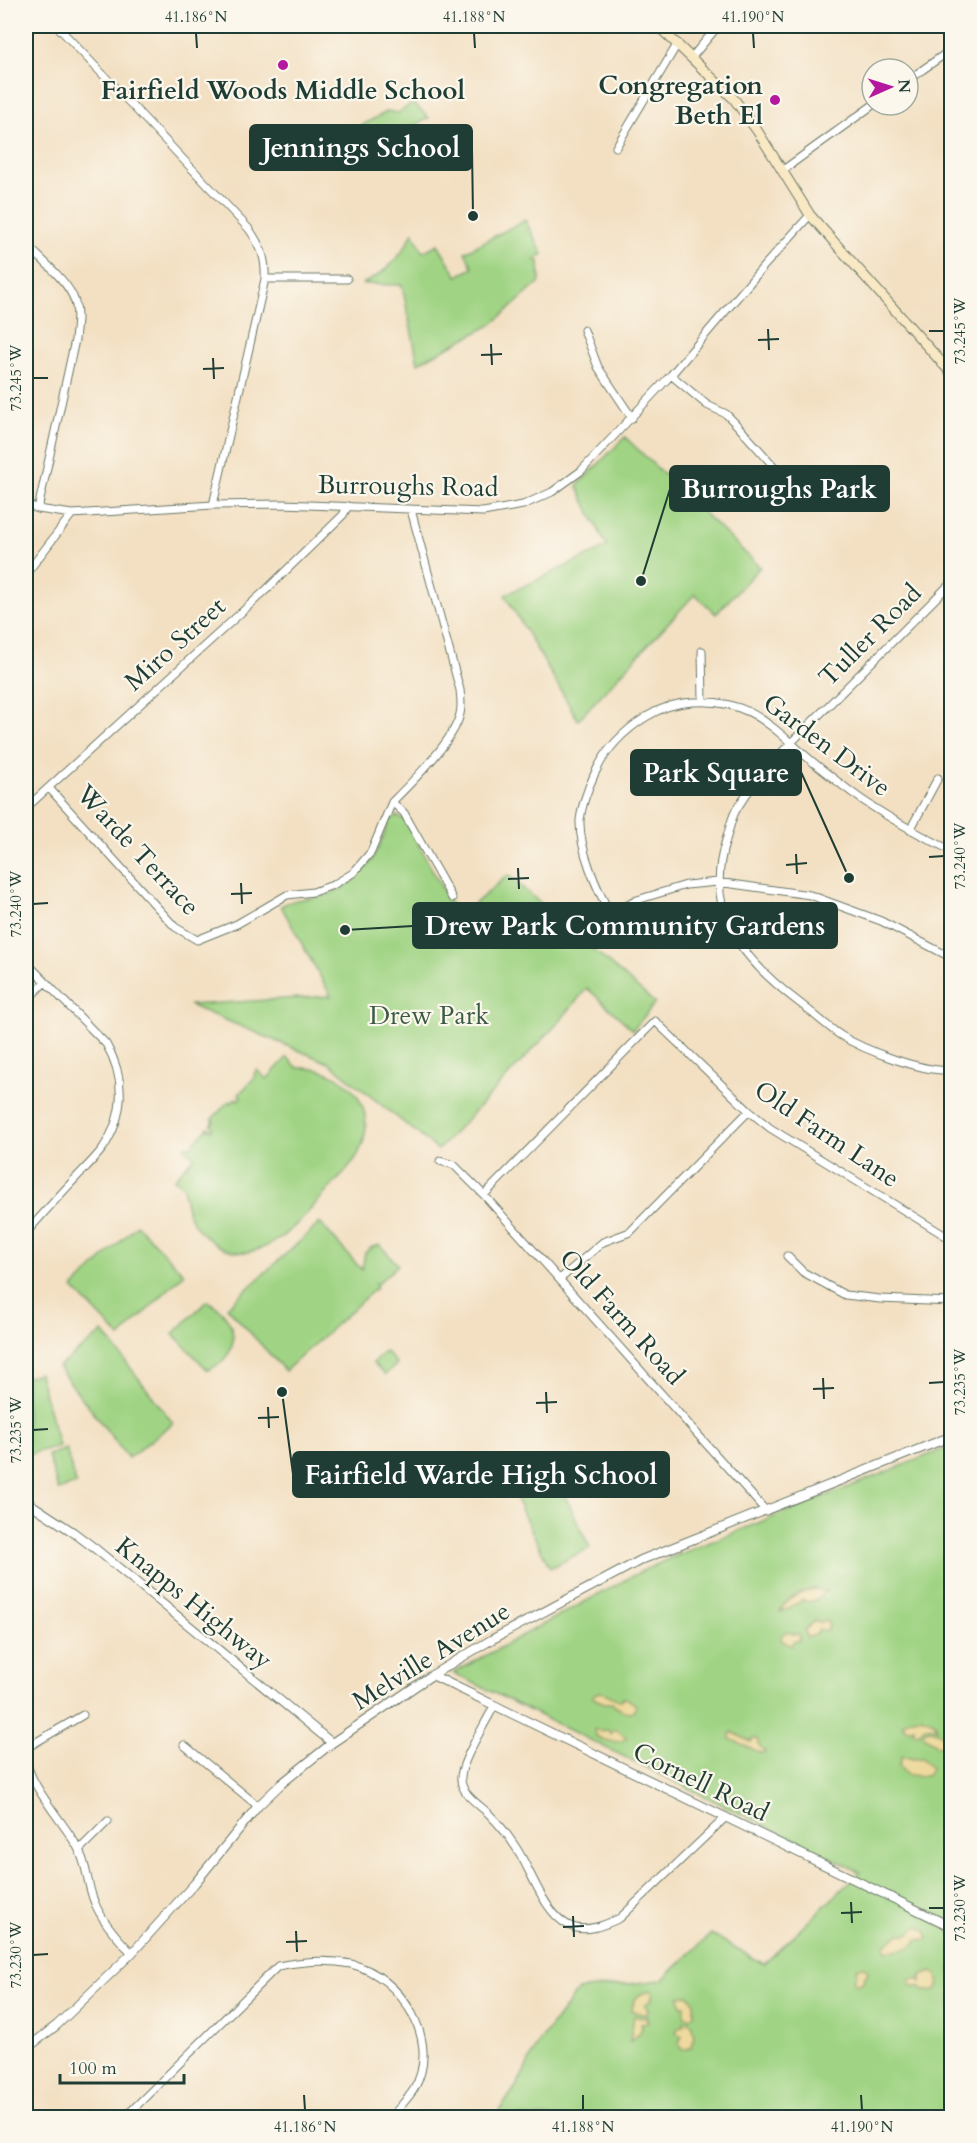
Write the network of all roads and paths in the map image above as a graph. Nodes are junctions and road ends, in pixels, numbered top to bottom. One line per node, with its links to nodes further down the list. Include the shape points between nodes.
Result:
1 (57, 26): 13 (street, via 249,229 261,247)
2 (658, 26): 4 (main road)
3 (718, 26): 6 (street)
4 (678, 43): 6 (main road); 9 (street)
5 (951, 49): 7 (street)
6 (692, 57): 10 (main road, via 734,99)
7 (920, 71)
8 (860, 114): 10 (street)
9 (616, 147)
10 (783, 170): 11 (main road)
11 (810, 215): 17 (main road); 19 (street, Burroughs Road)
12 (26, 244): 25 (street, via 65,284 78,318)
13 (265, 279): 14 (street); 22 (street)
14 (347, 279)
15 (584, 330): 20 (street, via 598,367)
16 (951, 357): 17 (street)
17 (942, 364): 18 (main road)
18 (951, 374)
19 (671, 375): 20 (street, Burroughs Road); 23 (street, via 735,423 788,482)
20 (632, 418): 26 (street, Burroughs Road, via 581,471 523,506 483,512)
21 (26, 504): 25 (street, Burroughs Road)
22 (213, 505): 24 (street, Burroughs Road); 27 (street, Burroughs Road)
23 (796, 505)
24 (348, 506): 26 (street, Burroughs Road); 34 (street, Miro Street, via 344,515 266,590)
25 (38, 509): 27 (street, Burroughs Road)
26 (411, 510): 35 (street, Warde Terrace, via 461,702 452,733)
27 (72, 514): 28 (street)
28 (26, 574)
29 (951, 582): 32 (street, Tuller Road)
30 (702, 651): 31 (street)
31 (703, 701): 32 (street, Garden Drive, via 738,706 765,720); 41 (street, Garden Drive, via 655,711 630,727 597,768 586,793 580,821 587,862)
32 (792, 742): 37 (street, Garden Drive, via 852,792); 39 (street, Tuller Road, via 736,811 722,853)
33 (938, 778): 37 (street)
34 (49, 788): 35 (street, Warde Terrace, via 176,927 197,940 237,924 287,895 313,892 353,873 371,852); 36 (street, Miro Street)
35 (392, 802): 40 (street, via 404,813)
36 (26, 808)
37 (910, 830): 38 (street, Garden Drive)
38 (951, 851)
39 (718, 882): 41 (street, via 661,892); 43 (street, via 810,896 881,921); 47 (street, via 726,918 737,943 783,990 842,1035 914,1066)
40 (452, 898)
41 (611, 914): 42 (street)
42 (589, 933)
43 (951, 958)
44 (26, 962): 45 (street)
45 (45, 982): 46 (street); 51 (street, via 106,1044 116,1060 120,1101 103,1148)
46 (26, 1001)
47 (951, 1070)
48 (748, 1110): 50 (street, Old Farm Lane, via 655,1022); 52 (street, Old Farm Lane, via 770,1128); 54 (street, via 630,1232 603,1242)
49 (440, 1161): 50 (street, Old Farm Road, via 454,1165)
50 (484, 1194): 54 (street, Old Farm Road)
51 (26, 1233)
52 (951, 1242)
53 (787, 1256): 55 (street, via 802,1272 845,1295)
54 (560, 1280): 58 (street, Old Farm Road)
55 (951, 1302)
56 (951, 1436): 58 (street, Melville Avenue)
57 (26, 1501): 62 (street, Knapps Highway, via 97,1550)
58 (766, 1511): 59 (street, Melville Avenue, via 641,1560)
59 (432, 1675): 60 (street, Cornell Road); 62 (street, Melville Avenue)
60 (494, 1706): 68 (street, Cornell Road); 68 (street, via 461,1770 461,1783 516,1847 550,1909 568,1925 587,1929 620,1918)
61 (84, 1715): 64 (street)
62 (332, 1743): 67 (street, Melville Avenue)
63 (184, 1745): 67 (street)
64 (26, 1748)
65 (26, 1757): 66 (street)
66 (26, 1765): 70 (street)
67 (258, 1806): 72 (street, Melville Avenue)
68 (726, 1817): 71 (street, Cornell Road)
69 (108, 1821): 70 (street)
70 (79, 1850): 72 (street, via 94,1903)
71 (951, 1927)
72 (132, 1953): 73 (street, Melville Avenue, via 57,2025)
73 (26, 2049)
74 (124, 2118): 75 (street, via 278,1966 323,1960 352,1964 380,1975 401,1995 420,2029 423,2059 414,2088)
75 (391, 2118)

